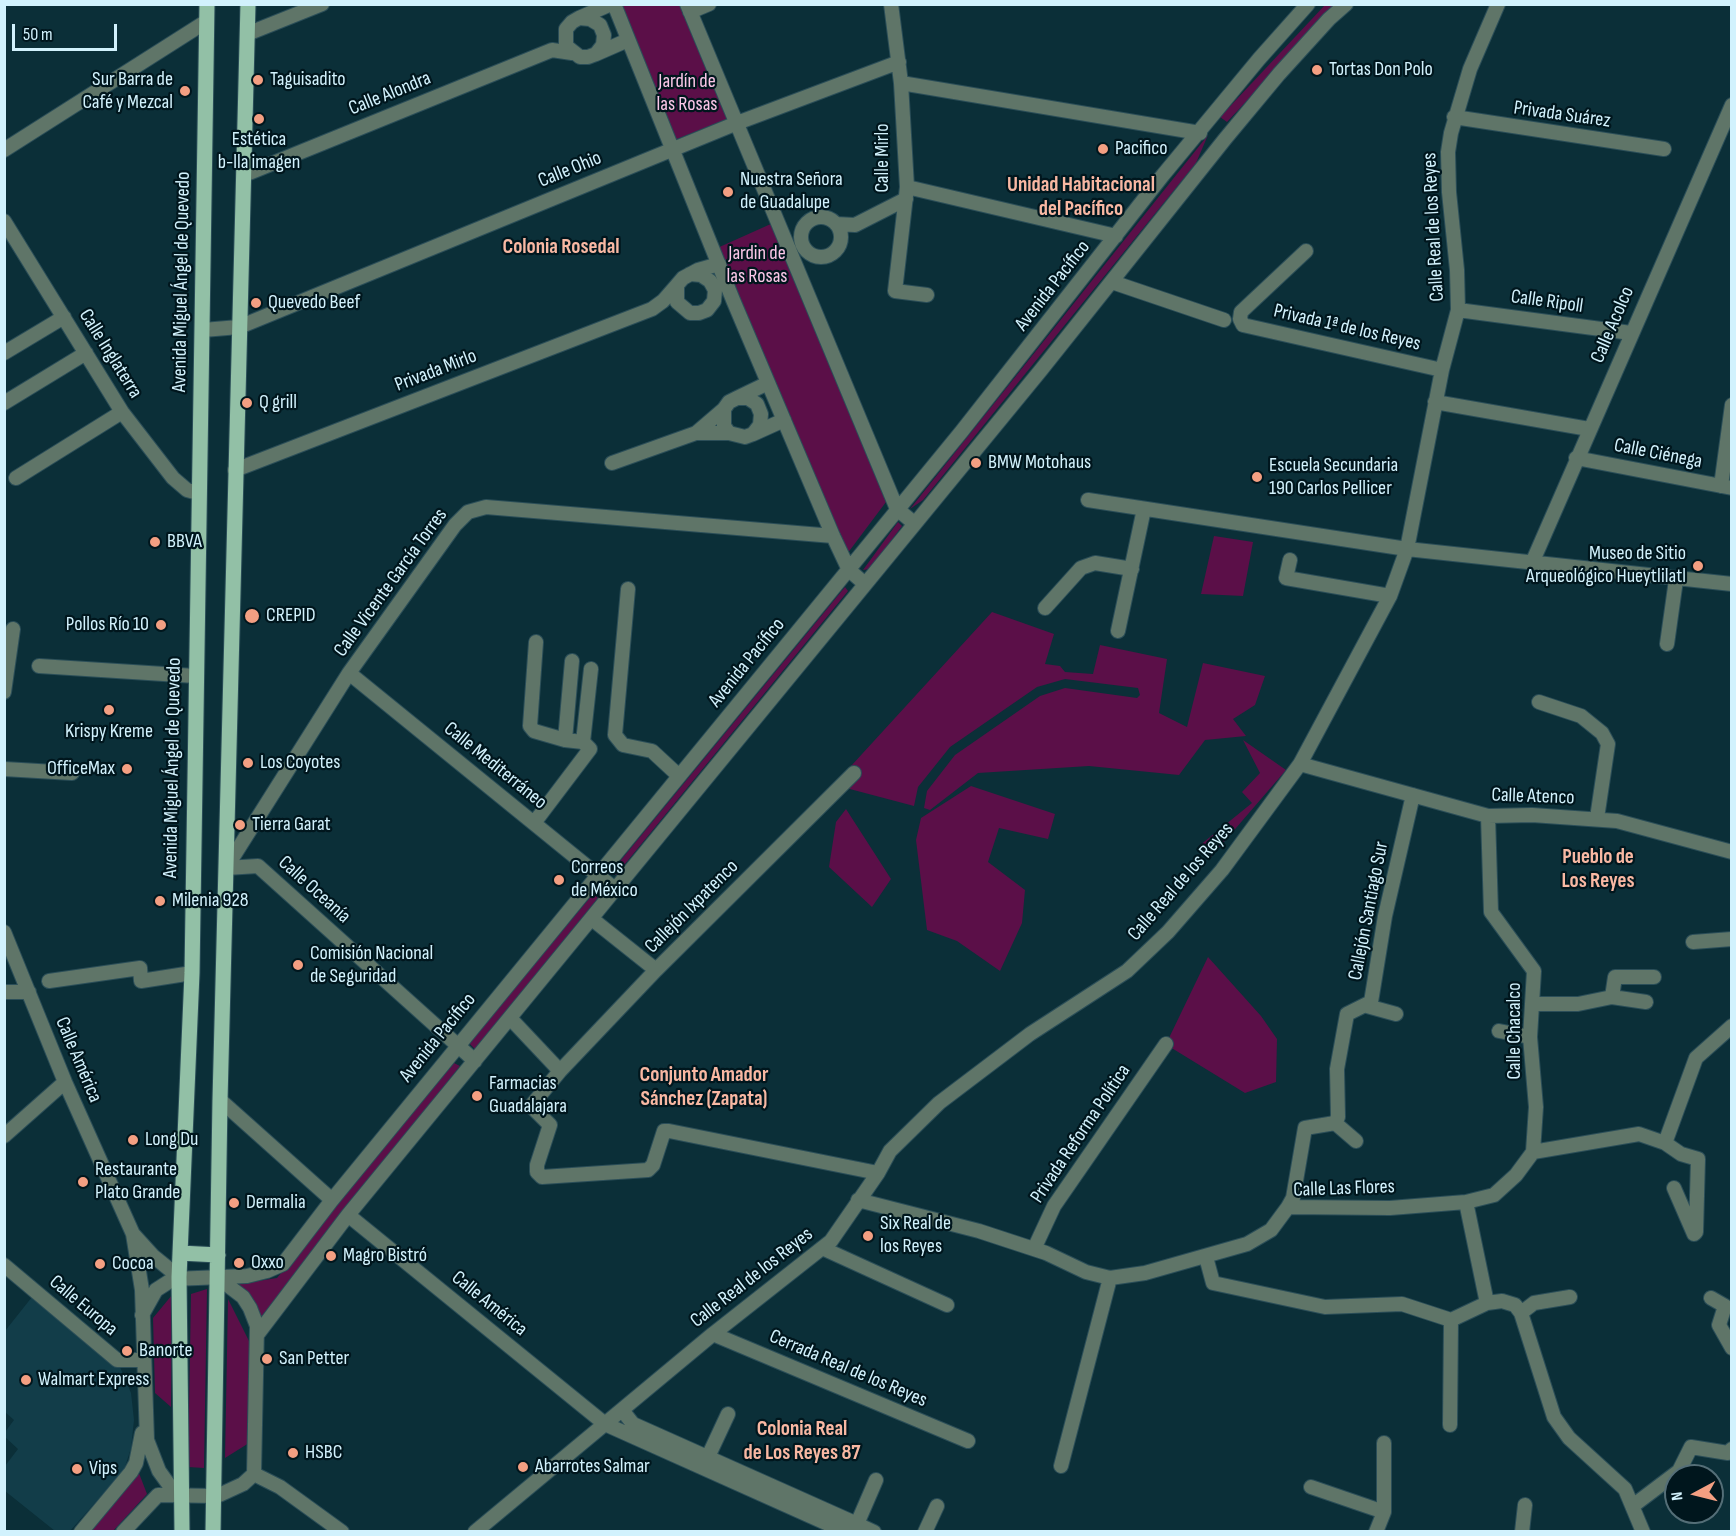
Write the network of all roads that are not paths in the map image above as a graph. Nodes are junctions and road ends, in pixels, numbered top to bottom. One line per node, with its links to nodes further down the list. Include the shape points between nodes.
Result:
1 (207, 4): 13 (main road, Avenida Miguel Ángel de Quevedo)
2 (239, 4): 15 (main road)
3 (248, 4): 15 (main road)
4 (322, 4): 15 (street)
5 (613, 4): 12 (street); 16 (street)
6 (709, 4): 11 (street)
7 (891, 4): 20 (street)
8 (1308, 4): 26 (street, Avenida Pacífico)
9 (1346, 4): 27 (street, via 1279,74)
10 (1498, 4): 23 (street, Calle Real de los Reyes)
11 (689, 8): 24 (street)
12 (579, 18): 14 (street); 19 (street, via 600,25 603,45)
13 (207, 21): 30 (street); 56 (main road, Avenida Miguel Ángel de Quevedo)
14 (566, 29): 17 (street); 18 (street, via 566,46)
15 (247, 34): 31 (main road)
16 (628, 40): 19 (street); 28 (street)
17 (552, 51): 18 (street, Calle Alondra); 31 (street, Calle Alondra)
18 (572, 53): 19 (street, via 580,57)
19 (596, 54)
20 (899, 62): 21 (street, Calle Mirlo); 24 (street, Calle Ohio)
21 (901, 83): 26 (street); 32 (street, Calle Mirlo)
22 (1731, 105): 25 (street, Calle Acolco)
23 (1454, 117): 29 (street, Privada Suárez); 52 (street, Calle Real de los Reyes, via 1448,162)
24 (736, 123): 28 (street, Calle Ohio); 38 (street)
25 (1727, 126): 57 (street, Calle Acolco)
26 (1204, 128): 27 (street); 37 (street, Avenida Pacífico)
27 (1225, 139): 45 (street)
28 (672, 149): 42 (street); 55 (street, Calle Ohio)
29 (1664, 149)
30 (4, 150)
31 (244, 175): 55 (main road)
32 (906, 193): 35 (street, Calle Mirlo); 37 (street); 47 (street, via 895,291)
33 (4, 220): 53 (street, Calle Inglaterra)
34 (836, 224): 35 (street, Calle Mirlo); 36 (street, via 819,217); 39 (street)
35 (855, 225): 39 (street, Calle Mirlo)
36 (803, 228): 38 (street); 41 (street, via 803,245)
37 (1116, 236): 80 (street, Avenida Pacífico)
38 (783, 237): 43 (street)
39 (840, 244): 41 (street, via 826,256)
40 (1306, 251): 60 (street, Privada 1ª de los Reyes, via 1241,312 1243,325)
41 (816, 256): 43 (street)
42 (719, 264): 44 (street); 48 (street)
43 (796, 265): 80 (street)
44 (690, 274): 46 (street); 51 (street, via 710,280 715,290 714,301)
45 (1112, 282): 54 (street); 82 (street)
46 (677, 285): 49 (street, Privada Mirlo); 50 (street, via 677,302)
47 (927, 295)
48 (734, 300): 51 (street); 61 (street)
49 (652, 309): 50 (street, Privada Mirlo); 75 (street, Privada Mirlo)
50 (683, 309): 51 (street, via 690,313)
51 (707, 310)
52 (1458, 310): 57 (street, Calle Ripoll); 60 (street, Calle Real de los Reyes)
53 (64, 317): 58 (street, Calle Inglaterra); 59 (street)
54 (1224, 320)
55 (239, 327): 56 (street, Calle Ohio); 75 (main road)
56 (203, 330): 78 (main road, Avenida Miguel Ángel de Quevedo)
57 (1631, 333): 69 (street, Calle Acolco)
58 (86, 352): 64 (street); 67 (street, Calle Inglaterra)
59 (4, 353)
60 (1442, 370): 63 (street, Calle Real de los Reyes)
61 (768, 383): 62 (street); 68 (street)
62 (737, 398): 66 (street); 72 (street, via 748,398 757,404 760,425)
63 (1436, 402): 69 (street); 84 (street, Calle Real de los Reyes)
64 (4, 403)
65 (1731, 405): 77 (street)
66 (723, 409): 70 (street); 71 (street, via 723,426)
67 (122, 412): 76 (street); 78 (street, Calle Inglaterra, via 173,478 187,490)
68 (784, 420): 72 (street); 83 (street)
69 (1589, 429): 73 (street, Calle Acolco)
70 (696, 433): 71 (street); 74 (street)
71 (729, 433): 72 (street, via 745,437)
72 (753, 434)
73 (1576, 458): 77 (street, Calle Ciénega); 86 (street, Calle Acolco)
74 (612, 463)
75 (235, 470): 118 (main road)
76 (16, 478)
77 (1726, 487)
78 (198, 493): 103 (main road, Avenida Miguel Ángel de Quevedo)
79 (1088, 500): 81 (street)
80 (897, 509): 82 (street); 88 (street, Avenida Pacífico)
81 (1144, 509): 84 (street); 87 (street)
82 (914, 523): 90 (street)
83 (833, 537): 88 (street); 102 (street, Calle Vicente García Torres, via 486,507 468,512)
84 (1407, 549): 86 (street); 93 (street, Calle Real de los Reyes)
85 (1290, 560): 93 (street, via 1286,578)
86 (1532, 563): 89 (street)
87 (1132, 569): 94 (street, via 1095,563 1081,568); 96 (street)
88 (849, 570): 90 (street); 112 (street, Avenida Pacífico)
89 (1676, 580): 91 (street); 98 (street)
90 (865, 584): 120 (street)
91 (1731, 584)
92 (628, 589): 112 (street, via 615,735 623,745 652,751)
93 (1390, 596): 108 (street, Calle Real de los Reyes)
94 (1045, 608)
95 (13, 629): 104 (street)
96 (1118, 631)
97 (536, 642): 106 (street, via 530,726 534,731)
98 (1667, 644)
99 (572, 661): 106 (street)
100 (39, 666): 103 (street)
101 (591, 669): 107 (street)
102 (349, 673): 116 (street, Calle Mediterráneo); 118 (street, Calle Vicente García Torres)
103 (195, 676): 126 (main road, Avenida Miguel Ángel de Quevedo)
104 (4, 692)
105 (1539, 702): 115 (street, via 1581,716 1602,733 1608,744)
106 (565, 740): 107 (street)
107 (583, 742): 116 (street, via 589,746 589,753)
108 (1300, 764): 113 (street, Calle Atenco); 151 (street, Calle Real de los Reyes, via 1222,870 1168,932 1127,971 1030,1034 939,1103 890,1151)
109 (4, 769): 111 (street)
110 (854, 772): 125 (street, Callejón Ixpatenco)
111 (72, 773)
112 (679, 776): 119 (street, Avenida Pacífico)
113 (1413, 795): 114 (street, Calle Atenco); 134 (street, Callejón Santiago Sur, via 1385,916 1371,1002)
114 (1488, 816): 115 (street, Calle Atenco); 133 (street, Calle Chacalco, via 1491,912 1534,971)
115 (1597, 818): 117 (street, Calle Atenco)
116 (534, 823): 119 (street, Calle Mediterráneo)
117 (1731, 852)
118 (226, 868): 141 (street, Calle Oceanía, via 258,866); 145 (main road)
119 (598, 875): 120 (street, Calle Mediterráneo); 141 (street, Avenida Pacífico)
120 (616, 890): 121 (street)
121 (592, 919): 125 (street); 136 (street)
122 (4, 932): 130 (street, Calle América)
123 (1731, 939): 124 (street)
124 (1693, 942)
125 (656, 970): 143 (street, Callejón Ixpatenco)
126 (192, 973): 128 (street, via 141,981 140,968); 161 (main road, Avenida Miguel Ángel de Quevedo)
127 (1654, 977): 131 (street, via 1615,976)
128 (49, 981)
129 (4, 992): 130 (street)
130 (29, 993): 144 (street, Calle América)
131 (1612, 996): 132 (street); 133 (street, via 1578,1004)
132 (1646, 1002)
133 (1534, 1004): 139 (street, Calle Chacalco)
134 (1367, 1006): 135 (street); 146 (street, Callejón Santiago Sur, via 1347,1014 1337,1069)
135 (1396, 1014)
136 (510, 1018): 142 (street); 143 (street)
137 (1731, 1026): 149 (street, via 1696,1058)
138 (1498, 1031): 139 (street)
139 (1530, 1037): 150 (street, Calle Chacalco, via 1536,1107)
140 (1166, 1044): 160 (street, Privada Reforma Política, via 1054,1206)
141 (458, 1045): 142 (street, Calle Oceanía); 153 (street, Avenida Pacífico)
142 (475, 1061): 157 (street)
143 (560, 1071): 151 (street, Callejón Ixpatenco, via 531,1106 550,1125 537,1165 542,1177 648,1170 664,1131)
144 (65, 1082): 147 (street); 158 (street, Calle América)
145 (220, 1100): 153 (street); 162 (main road)
146 (1335, 1123): 148 (street); 156 (street, via 1305,1128)
147 (4, 1136)
148 (1356, 1141)
149 (1665, 1143): 150 (street, via 1639,1134); 152 (street, via 1698,1159 1694,1234)
150 (1533, 1152): 155 (street, Calle Las Flores, via 1494,1195)
151 (878, 1173): 154 (street, Calle Real de los Reyes)
152 (1674, 1188)
153 (332, 1200): 166 (street, Avenida Pacífico, via 283,1264 247,1276)
154 (858, 1200): 159 (street, Calle Real de los Reyes); 160 (street, Calle Las Flores)
155 (1466, 1202): 156 (street, Calle Las Flores, via 1390,1208); 170 (street)
156 (1288, 1207): 163 (street, Calle Las Flores, via 1271,1230 1248,1244)
157 (348, 1215): 176 (street); 182 (street, Calle América)
158 (133, 1234): 165 (street, Calle América); 173 (street, Calle América)
159 (822, 1248): 171 (street); 175 (street, Calle Real de los Reyes)
160 (1034, 1249): 167 (street, Calle Las Flores, via 1067,1265)
161 (180, 1253): 162 (main road); 165 (main road, Avenida Miguel Ángel de Quevedo)
162 (218, 1255): 166 (main road)
163 (1206, 1257): 167 (street, Calle Las Flores); 174 (street, via 1213,1284 1335,1308 1402,1304)
164 (4, 1265): 178 (street, Calle Europa, via 117,1360)
165 (179, 1277): 166 (street, Avenida Pacífico); 173 (street, via 156,1290); 192 (main road, Avenida Miguel Ángel de Quevedo)
166 (218, 1278): 176 (street, via 247,1302); 193 (main road)
167 (1110, 1278): 188 (street)
168 (1570, 1297): 172 (street, via 1534,1303)
169 (1711, 1298): 177 (street, via 1725,1306 1719,1325)
170 (1487, 1303): 172 (street, via 1502,1301 1515,1305); 174 (street)
171 (947, 1305)
172 (1521, 1313): 195 (street, via 1554,1417 1569,1438 1625,1489)
173 (142, 1314): 178 (street, Calle América)
174 (1451, 1320): 183 (street)
175 (713, 1334): 179 (street, Calle Real de los Reyes); 184 (street, Cerrada Real de los Reyes)
176 (257, 1335): 189 (street)
177 (1731, 1348)
178 (143, 1360): 181 (street, Calle América)
179 (622, 1410): 182 (street, Calle Real de los Reyes); 187 (street, via 633,1424)
180 (728, 1414): 187 (street)
181 (145, 1422): 192 (street, Calle América, via 155,1463 172,1489); 200 (street, via 136,1463)
182 (605, 1424): 198 (street, Calle América); 205 (street, Calle Real de los Reyes)
183 (1450, 1425)
184 (968, 1441)
185 (1384, 1443): 197 (street)
186 (1730, 1454): 195 (street, via 1691,1447 1679,1471)
187 (707, 1459): 199 (street)
188 (1061, 1466)
189 (254, 1474): 193 (street, via 233,1490); 204 (street, via 280,1487)
190 (876, 1480): 199 (street)
191 (1311, 1487): 197 (street)
192 (182, 1496): 193 (street); 201 (street, via 153,1497); 202 (main road, Avenida Miguel Ángel de Quevedo)
193 (213, 1497): 203 (main road)
194 (1525, 1505): 209 (street)
195 (1634, 1505): 210 (street)
196 (936, 1506): 207 (street)
197 (1384, 1512): 208 (street)
198 (829, 1528): 199 (street, Calle América)
199 (851, 1528): 206 (street)
200 (81, 1532)
201 (123, 1532)
202 (182, 1532)
203 (213, 1532)
204 (342, 1532)
205 (475, 1532)
206 (874, 1532)
207 (925, 1532)
208 (1376, 1532)
209 (1522, 1532)
210 (1643, 1532)

